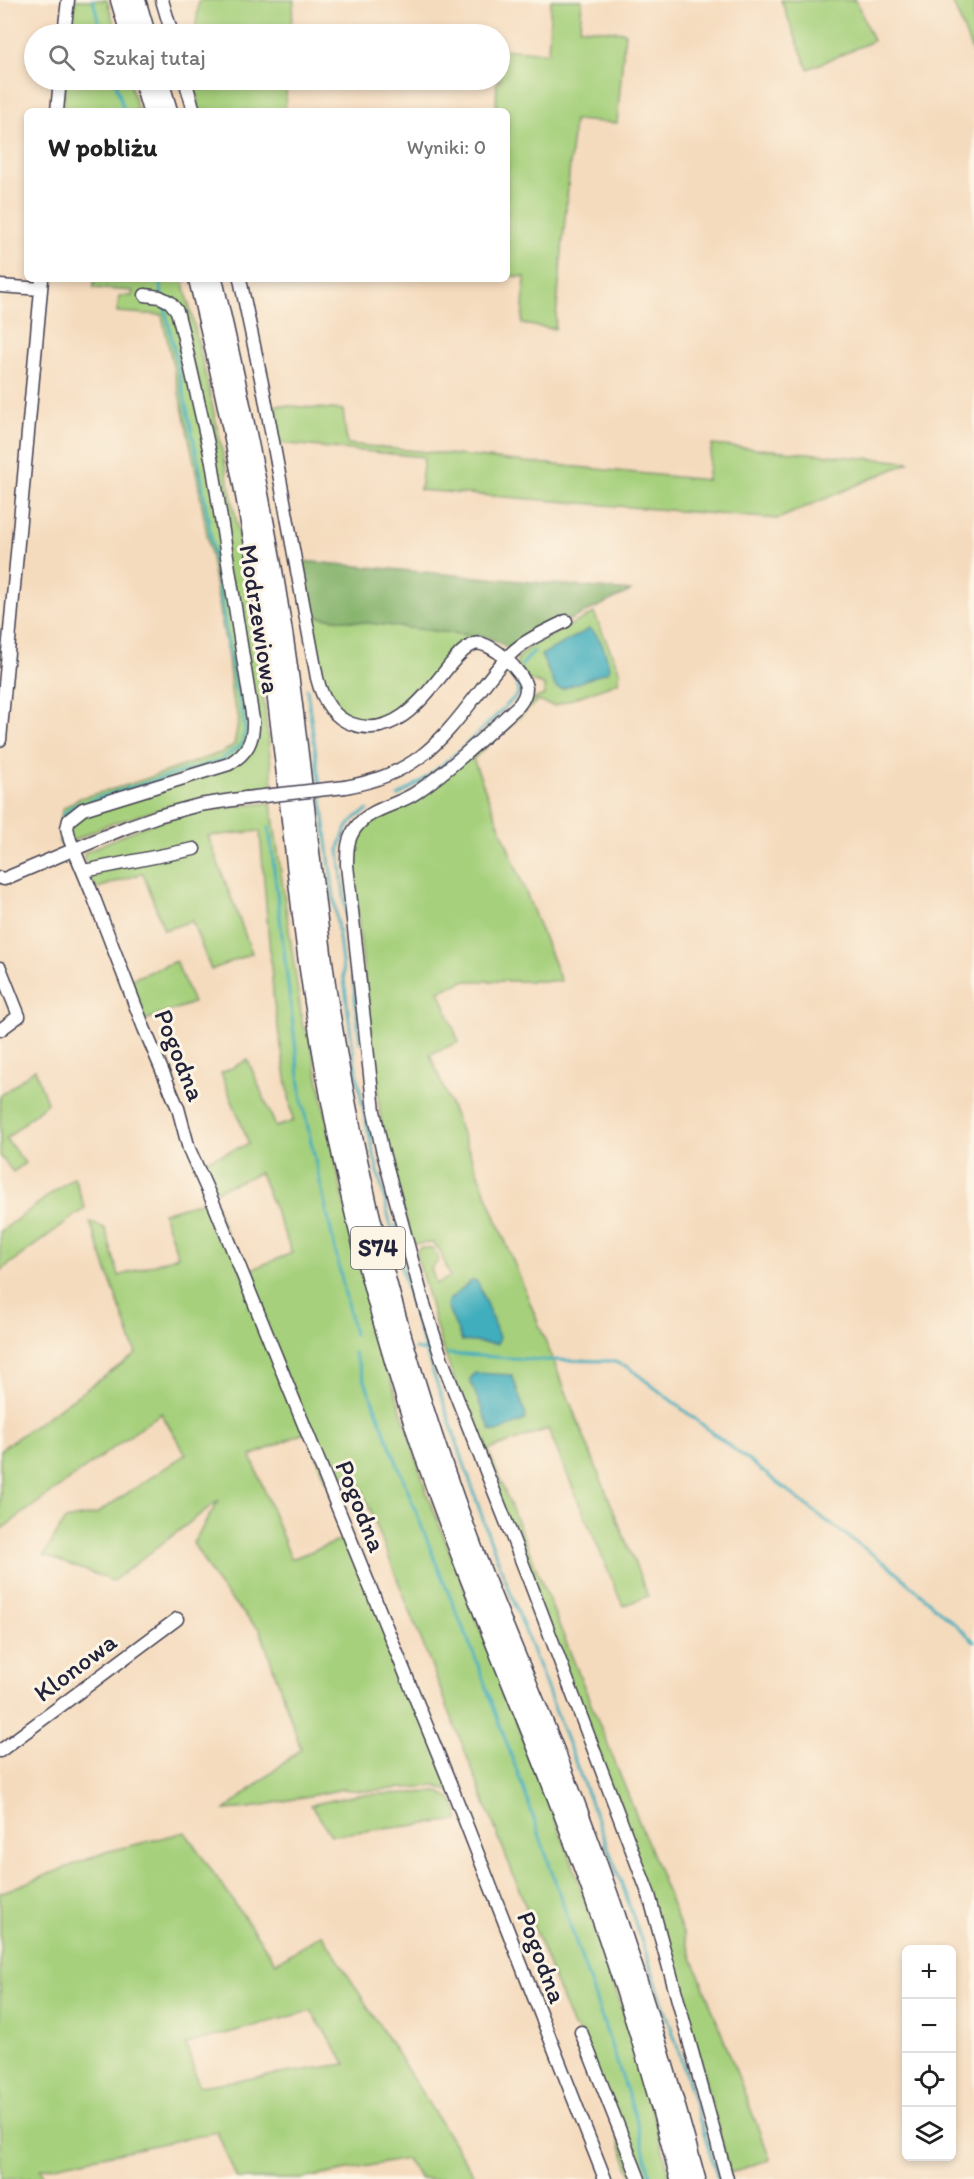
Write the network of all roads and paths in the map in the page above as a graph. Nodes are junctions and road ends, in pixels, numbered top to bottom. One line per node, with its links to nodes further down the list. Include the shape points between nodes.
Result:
1 (68, 0): 5 (street)
2 (120, 0): 6 (highway)
3 (136, 0): 7 (highway)
4 (162, 0): 8 (street)
5 (65, 24)
6 (127, 24)
7 (143, 24)
8 (169, 24)
9 (59, 90): 13 (street)
10 (146, 90): 14 (highway)
11 (162, 90): 15 (highway)
12 (188, 90): 16 (street)
13 (57, 108)
14 (151, 108)
15 (167, 108)
16 (194, 108)
17 (199, 282): 37 (highway, S74, via 254,542 281,724 313,998 364,1253 434,1483 606,1931)
18 (214, 282): 38 (highway, S74, via 266,528 291,688 332,1018 351,1128 381,1260 424,1409 457,1503 609,1894 650,2018)
19 (241, 282): 24 (street, via 315,668 330,708 353,724 384,726 411,709 471,645 488,645)
20 (42, 284): 21 (street); 25 (street)
21 (0, 286)
22 (145, 295): 27 (street, Modrzewiowa, via 163,298 177,311 212,462 253,734 247,749 229,764 82,809 73,815 67,828)
23 (567, 621): 24 (street, via 524,643)
24 (506, 660): 27 (street, bridge, via 424,755 383,778 345,787 199,805 158,816); 39 (street, via 526,686 519,705 431,782 363,820 348,843 347,865 374,1111 442,1360 649,1895)
25 (0, 740)
26 (194, 849): 28 (street)
27 (75, 850): 28 (street, Pogodna); 29 (street)
28 (84, 872): 35 (street, Pogodna, via 178,1108 189,1149 454,1793)
29 (0, 878)
30 (0, 968): 31 (street, via 19,1016)
31 (0, 1030)
32 (177, 1619): 33 (street, Klonowa)
33 (0, 1750)
34 (581, 2032): 36 (street)
35 (605, 2179)
36 (639, 2179)
37 (680, 2179)
38 (696, 2179)
39 (727, 2179)

